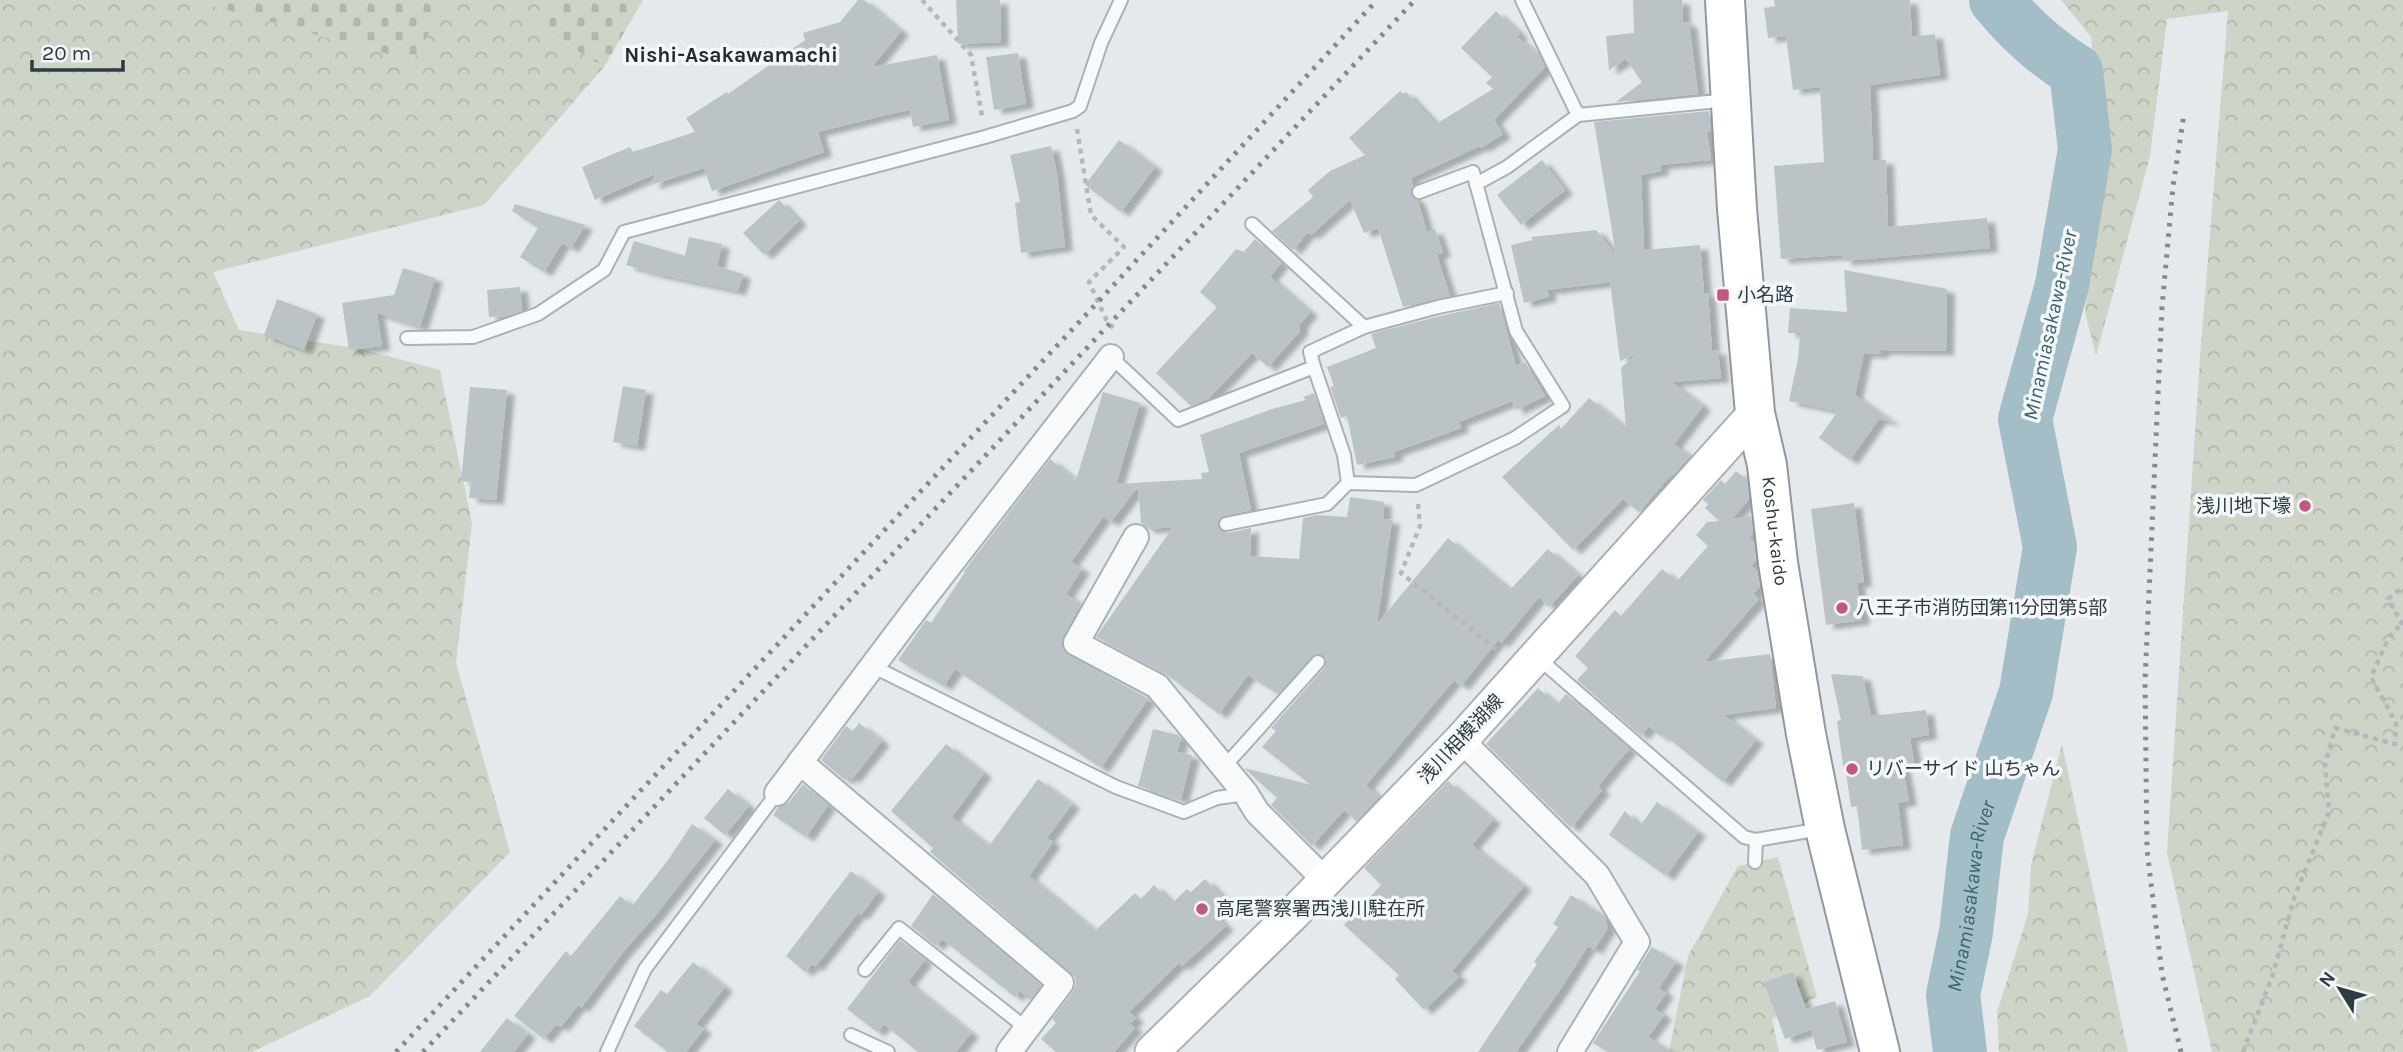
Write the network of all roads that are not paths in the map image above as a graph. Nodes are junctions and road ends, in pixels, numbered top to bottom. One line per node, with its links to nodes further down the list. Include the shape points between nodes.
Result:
1 (1121, 0): 11 (lane, via 1080,106 1073,111 624,232 604,270 538,314 473,337)
2 (1522, 0): 5 (lane)
3 (1725, 0): 4 (highway, Koshu-kaido)
4 (1732, 99): 5 (lane); 14 (highway, Koshu-kaido)
5 (1578, 115): 6 (lane)
6 (1476, 184): 7 (lane, via 1473,172); 9 (lane)
7 (1419, 192)
8 (1252, 224): 10 (lane)
9 (1507, 293): 10 (lane); 15 (lane, via 1516,331 1563,407 1515,438 1416,485)
10 (1364, 327): 13 (lane, via 1310,352)
11 (407, 338)
12 (1111, 357): 13 (lane, via 1178,420); 20 (street)
13 (1314, 367): 15 (lane, via 1344,455)
14 (1755, 413): 19 (main road, 浅川相模湖線); 26 (highway, Koshu-kaido)
15 (1348, 483): 16 (lane, via 1327,504)
16 (1226, 524)
17 (1136, 537): 23 (street, via 1076,643 1157,686)
18 (1318, 662): 23 (lane)
19 (1530, 664): 21 (main road, 浅川相模湖線); 27 (lane, via 1744,836)
20 (872, 666): 22 (street); 25 (lane, via 1116,787 1184,812 1217,798)
21 (1461, 740): 29 (main road, 浅川相模湖線); 37 (street, via 1597,875 1637,942)
22 (800, 762): 24 (street); 31 (street, via 1061,983)
23 (1224, 767): 25 (street)
24 (777, 793): 33 (lane, via 645,969)
25 (1246, 794): 29 (street, via 1257,812)
26 (1825, 829): 27 (lane); 38 (highway, Koshu-kaido)
27 (1756, 840): 28 (lane)
28 (1755, 862)
29 (1326, 881): 36 (main road, 浅川相模湖線)
30 (865, 970): 31 (lane, via 899,928)
31 (1026, 1028): 35 (street)
32 (852, 1035): 34 (lane)
33 (607, 1052)
34 (888, 1052)
35 (1009, 1052)
36 (1152, 1052)
37 (1570, 1052)
38 (1880, 1052)

